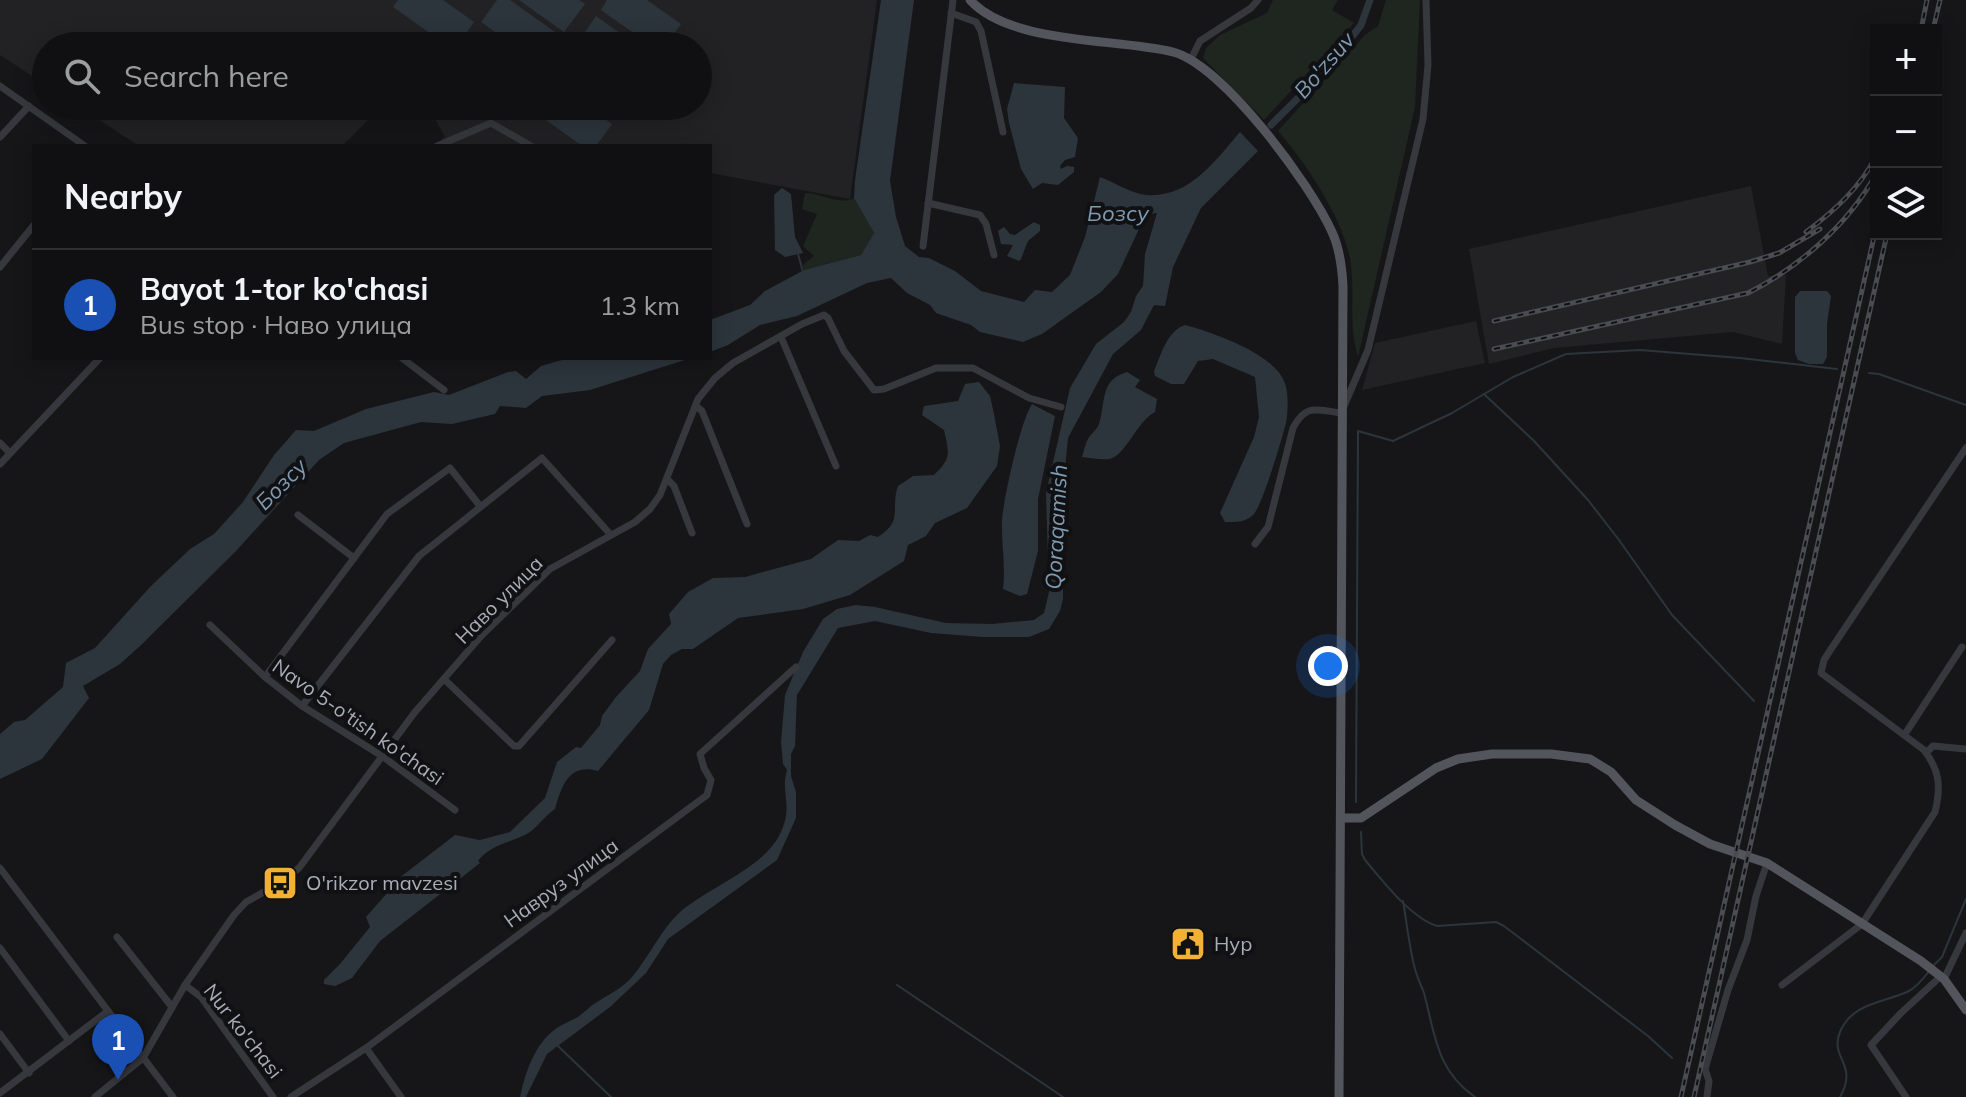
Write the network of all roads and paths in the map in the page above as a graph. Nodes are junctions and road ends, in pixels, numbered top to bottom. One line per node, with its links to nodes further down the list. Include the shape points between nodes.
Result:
1 (953, 0): 5 (street)
2 (970, 0): 6 (main road, via 990,16 1016,26 1171,51)
3 (1426, 0): 27 (street, via 1423,119 1368,350)
4 (1257, 1): 6 (street, via 1200,41)
5 (951, 13): 11 (street, via 976,22 981,31); 16 (street)
6 (1191, 59): 27 (main road, via 1275,143 1332,232 1342,277)
7 (0, 86): 8 (street)
8 (29, 106): 9 (street); 12 (street)
9 (32, 108)
10 (49, 120): 13 (street)
11 (1003, 132)
12 (0, 137)
13 (82, 144)
14 (442, 144): 15 (street, via 491,123)
15 (528, 144)
16 (928, 203): 18 (street); 19 (street, via 980,215)
17 (32, 227): 20 (street)
18 (923, 246)
19 (994, 255)
20 (0, 267)
21 (781, 337): 25 (street, Наво улица, via 733,363); 26 (street, Наво улица, via 827,316 844,351 874,390 936,368 973,368 1029,398); 32 (street)
22 (98, 360): 30 (street)
23 (405, 360): 24 (street)
24 (444, 390)
25 (696, 406): 33 (street, Наво улица); 36 (street)
26 (1061, 407)
27 (1341, 413): 39 (street, via 1311,409 1300,414 1268,527); 53 (main road)
28 (0, 443): 30 (street)
29 (1966, 448): 48 (street, via 1831,649 1821,673)
30 (10, 453): 31 (street)
31 (0, 464)
32 (836, 466)
33 (667, 479): 37 (street); 38 (street, Наво улица, via 650,509)
34 (480, 506): 38 (street, via 542,458); 40 (street, via 450,468 387,514); 47 (street, via 419,556)
35 (298, 515): 40 (street)
36 (747, 524)
37 (692, 533)
38 (610, 534): 46 (street, Наво улица, via 550,569)
39 (1255, 544)
40 (354, 558): 45 (street)
41 (210, 625): 45 (street, Navo 5-o'tish ko'chasi)
42 (612, 640): 46 (street, via 519,746)
43 (1962, 647): 48 (street)
44 (796, 667): 70 (street, Навруз улица, via 700,754 711,780 707,795)
45 (265, 677): 47 (street, Navo 5-o'tish ko'chasi)
46 (444, 679): 51 (street, Наво улица)
47 (302, 706): 51 (street, Navo 5-o'tish ko'chasi)
48 (1905, 734): 50 (street)
49 (1966, 749): 50 (street, via 1933,746)
50 (1926, 753): 58 (street, via 1935,764 1935,812)
51 (382, 756): 52 (street, Navo 5-o'tish ko'chasi); 63 (street, Наво улица, via 299,868 246,902)
52 (455, 810)
53 (1341, 818): 54 (main road); 55 (main road)
54 (1361, 818): 55 (main road); 56 (main road, via 1458,759 1492,754 1579,757 1601,763 1636,800 1693,835)
55 (1341, 836): 79 (main road)
56 (1767, 863): 58 (main road); 80 (street, via 1705,1069)
57 (0, 868): 67 (street)
58 (1862, 924): 62 (main road); 64 (street)
59 (1966, 933): 62 (street)
60 (117, 937): 65 (street)
61 (0, 948): 69 (street)
62 (1942, 977): 66 (main road); 81 (street, via 1871,1045)
63 (185, 985): 65 (street, Наво улица); 76 (street, Nur ko'chasi, via 201,997)
64 (1782, 985)
65 (172, 1007): 71 (street, Наво улица)
66 (1966, 1010)
67 (108, 1011): 69 (street); 71 (street)
68 (0, 1034): 72 (street)
69 (69, 1041): 72 (street)
70 (366, 1048): 77 (street, Навруз улица); 78 (street)
71 (143, 1058): 74 (street, Наво улица); 75 (street)
72 (29, 1073): 73 (street)
73 (0, 1093)
74 (95, 1097)
75 (173, 1097)
76 (273, 1097)
77 (291, 1097)
78 (401, 1097)
79 (1339, 1097)
80 (1707, 1097)
81 (1906, 1097)

